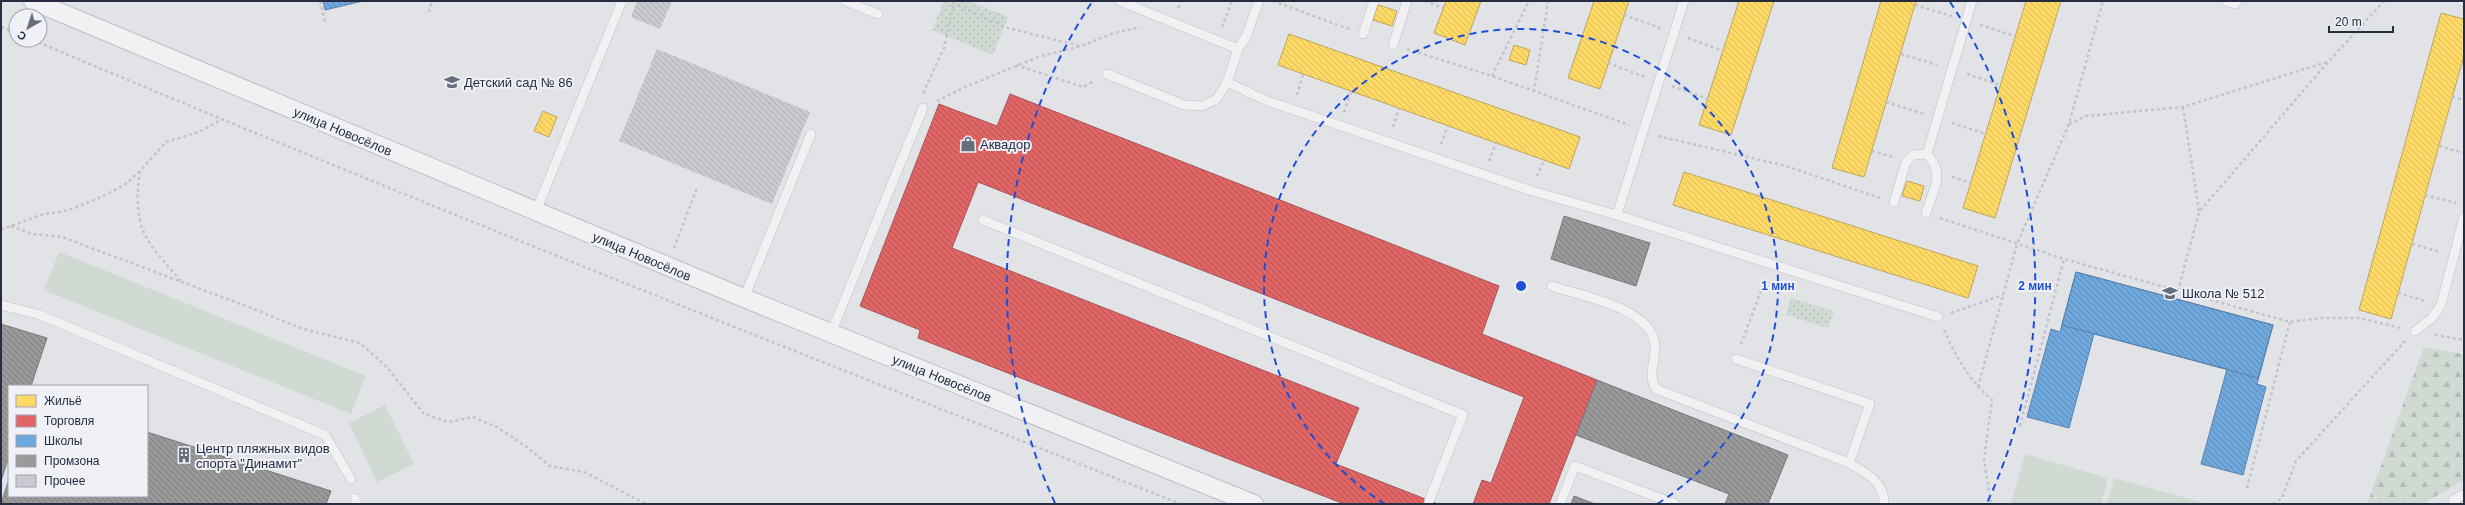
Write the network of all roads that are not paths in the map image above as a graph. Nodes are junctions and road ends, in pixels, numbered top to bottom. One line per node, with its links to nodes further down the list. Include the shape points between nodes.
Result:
1 (33, 1): 22 (street, улица Новосёлов)
2 (622, 1): 22 (lane)
3 (845, 1): 12 (lane)
4 (1120, 1): 15 (lane)
5 (1259, 1): 15 (lane, via 1246,37)
6 (1374, 1): 13 (lane)
7 (1407, 1): 14 (lane)
8 (1684, 1): 24 (lane)
9 (1972, 1): 20 (lane)
10 (2226, 1): 11 (lane, via 2235,4)
11 (2236, 1)
12 (878, 14)
13 (1363, 34)
14 (1393, 45)
15 (1238, 49): 17 (lane)
16 (1107, 74): 17 (lane, via 1184,105 1202,106 1217,99)
17 (1227, 82): 24 (lane, via 1265,100 1532,191)
18 (923, 108): 32 (lane)
19 (811, 134): 28 (lane)
20 (1927, 154): 21 (lane, via 1913,155 1906,162); 23 (lane, via 1938,172)
21 (1894, 202)
22 (536, 211): 28 (street, улица Новосёлов)
23 (1926, 213)
24 (1616, 215): 30 (lane)
25 (2464, 217): 31 (lane, via 2441,305 2432,318)
26 (982, 220): 37 (lane, via 1463,415)
27 (1552, 286): 34 (lane, via 1640,317 1651,330 1655,344 1652,381 1656,389)
28 (744, 298): 32 (street, улица Новосёлов)
29 (1, 305): 35 (lane, via 38,314 325,435)
30 (1938, 317)
31 (2415, 331)
32 (830, 333): 38 (street, улица Новосёлов)
33 (1736, 359): 34 (lane, via 1870,404)
34 (1849, 464): 41 (lane, via 1879,484)
35 (351, 479)
36 (2464, 494): 42 (lane, via 2453,500)
37 (1429, 501)
38 (1254, 504)
39 (1560, 504): 40 (lane, via 1575,466)
40 (1675, 504)
41 (1884, 504)
42 (2456, 504)

